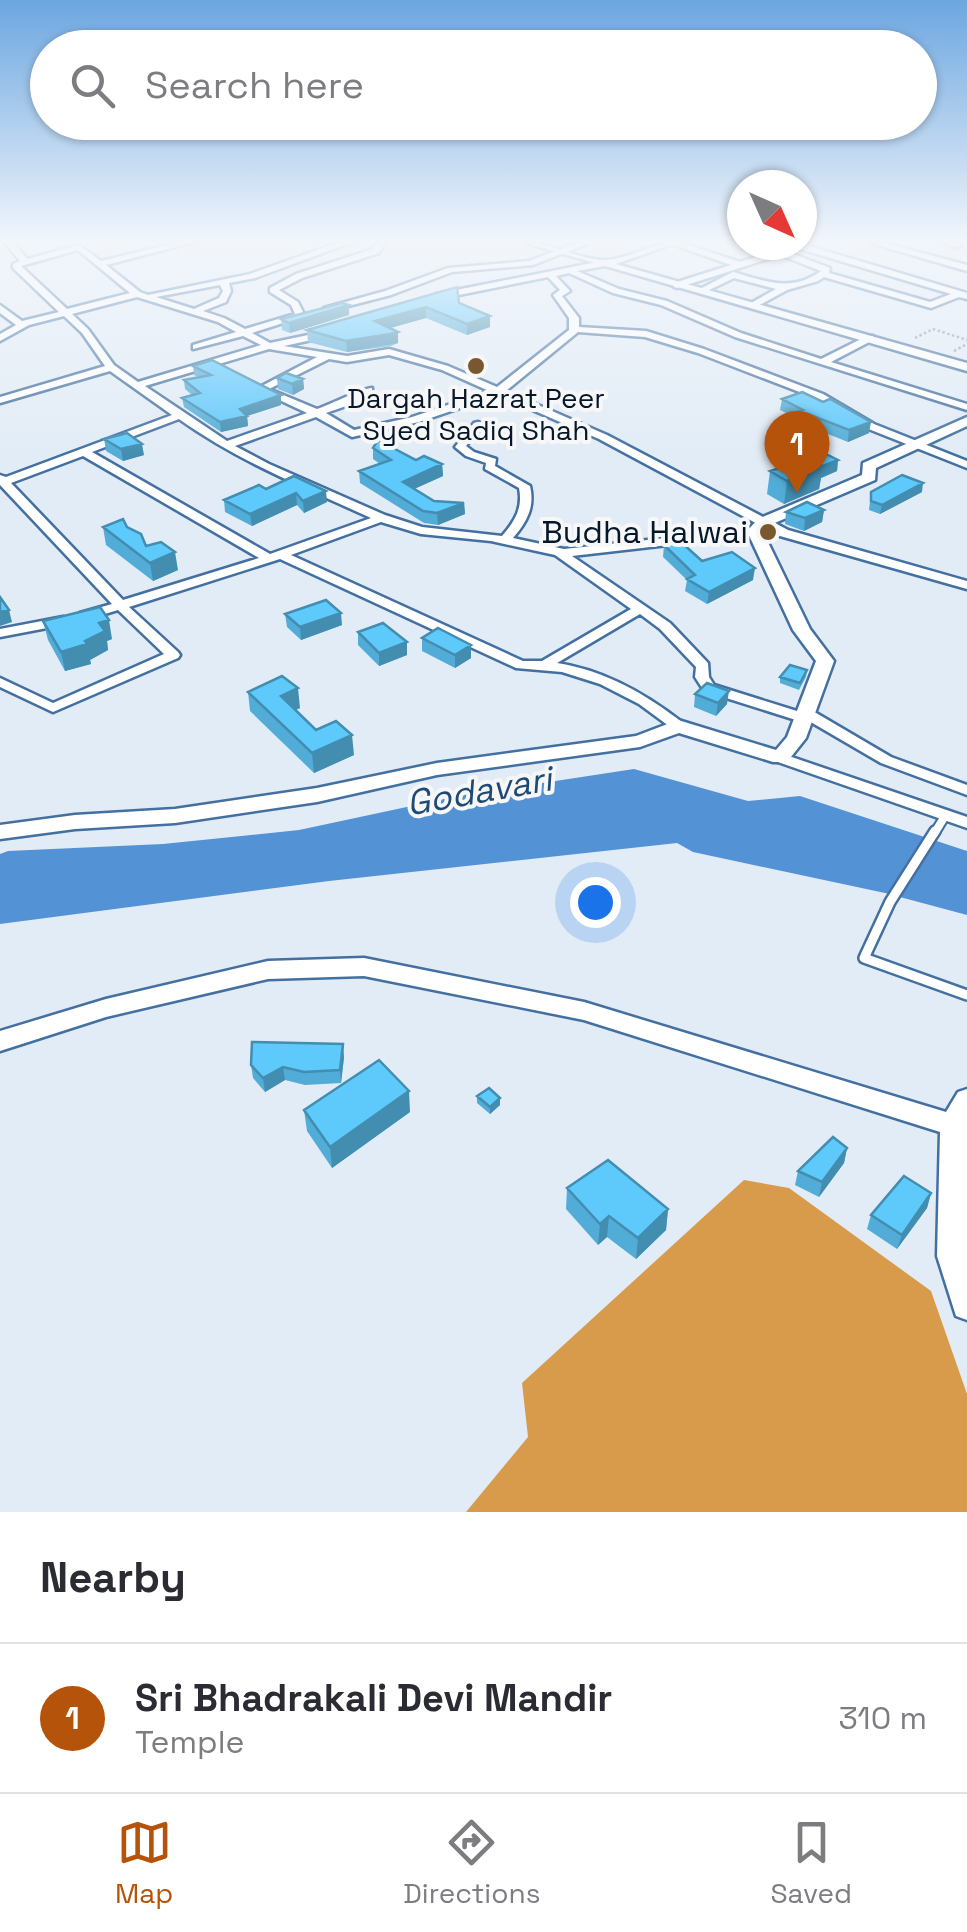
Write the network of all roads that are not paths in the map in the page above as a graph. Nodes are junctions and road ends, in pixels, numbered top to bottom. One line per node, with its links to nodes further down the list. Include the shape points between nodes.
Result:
1 (7, 314): 9 (street)
2 (68, 314): 9 (street); 19 (street)
3 (202, 314): 12 (street)
4 (309, 314): 8 (street)
5 (571, 314): 11 (street)
6 (688, 314): 18 (street)
7 (784, 314): 14 (street)
8 (300, 316): 12 (street)
9 (21, 325): 13 (street)
10 (347, 326): 15 (street)
11 (574, 328): 23 (street); 30 (street, via 646,334 701,351 820,396)
12 (245, 332): 15 (street); 16 (street)
13 (0, 338)
14 (870, 338): 18 (street); 20 (street)
15 (269, 346): 17 (street); 21 (street)
16 (196, 347)
17 (325, 358): 23 (street, via 389,352); 26 (street, via 261,390)
18 (822, 362): 25 (street)
19 (111, 367): 21 (street); 24 (street)
20 (967, 367)
21 (138, 385): 27 (street)
22 (368, 390): 26 (street)
23 (499, 391): 26 (street, via 352,434); 38 (street, via 685,477)
24 (0, 400)
25 (967, 407)
26 (318, 413): 31 (street)
27 (181, 416): 31 (street); 32 (street)
28 (967, 421): 30 (street)
29 (478, 425): 39 (street, via 460,447 492,460 489,466 524,486 528,496 518,526)
30 (911, 444): 33 (street); 38 (street, via 868,466 870,477)
31 (226, 445): 37 (street)
32 (86, 453): 34 (street); 41 (street)
33 (967, 465)
34 (3, 479): 35 (street)
35 (18, 499): 36 (street); 43 (street)
36 (0, 505)
37 (381, 518): 39 (street); 41 (street)
38 (760, 527): 40 (street); 42 (street); 48 (street, via 802,630 824,661)
39 (505, 540): 40 (street)
40 (558, 552): 44 (street)
41 (275, 557): 43 (street); 46 (street, via 521,665)
42 (967, 585)
43 (122, 607): 45 (street); 47 (street, via 173,655 54,708)
44 (640, 609): 46 (street); 48 (street, via 702,666 709,688)
45 (0, 633)
46 (548, 662): 49 (street, via 652,705)
47 (0, 682)
48 (805, 715): 50 (street); 51 (street, via 886,760)
49 (678, 726): 50 (street); 54 (street, via 640,741 438,769 317,794)
50 (780, 758): 52 (street)
51 (967, 790)
52 (945, 816): 53 (street); 55 (lane, via 890,902 864,958)
53 (967, 823)
54 (0, 832)
55 (967, 994)
56 (0, 1042): 58 (street, via 106,1008 268,970 364,966 584,1012)
57 (967, 1099): 58 (street)
58 (953, 1124): 59 (street, via 951,1256)
59 (967, 1306)

